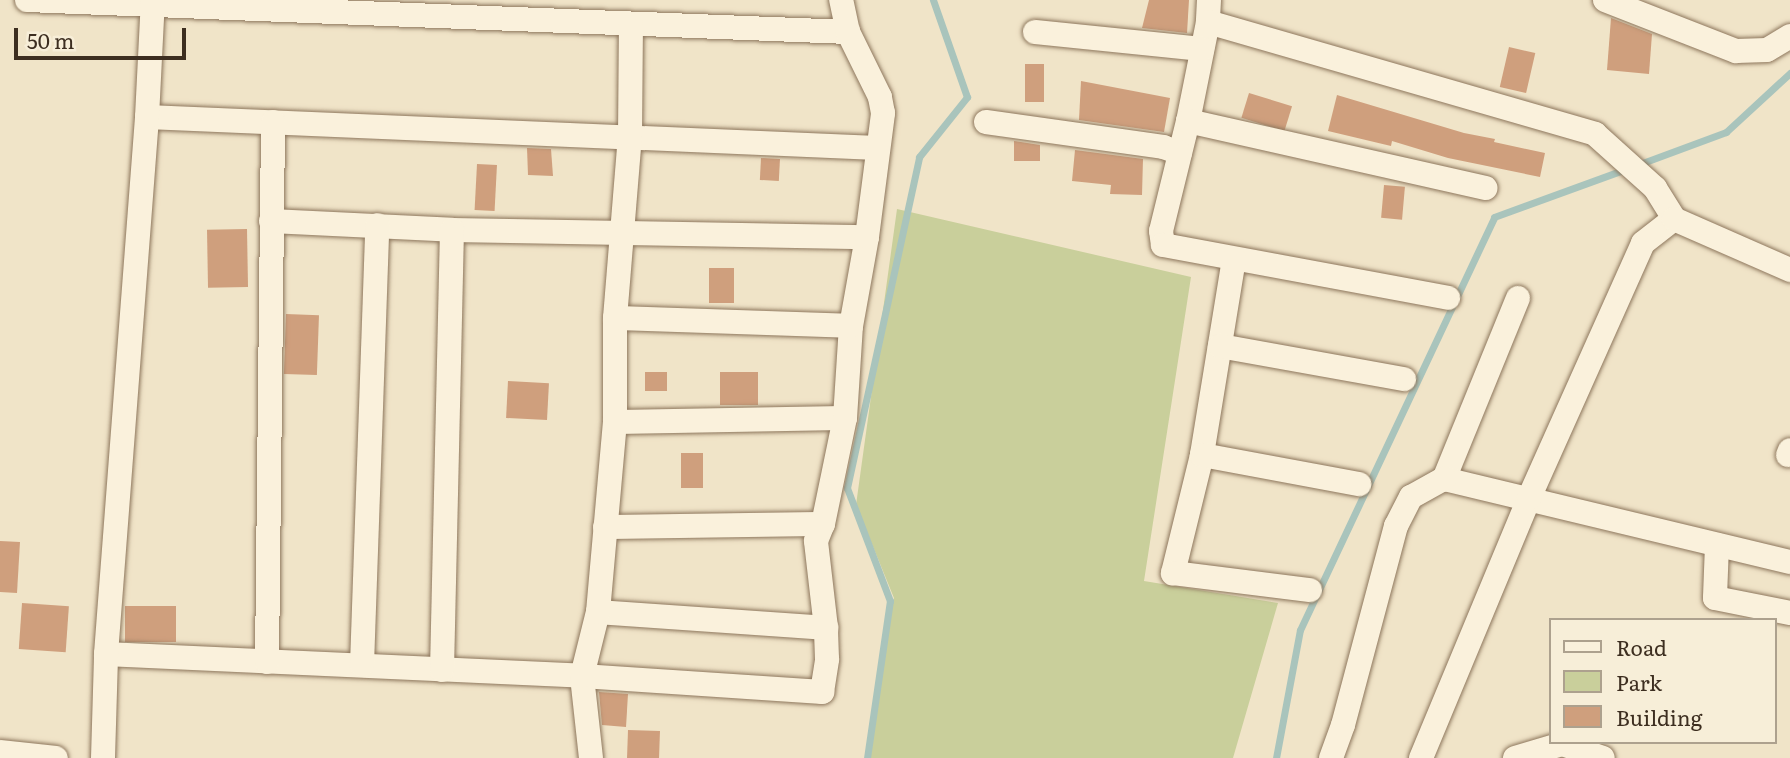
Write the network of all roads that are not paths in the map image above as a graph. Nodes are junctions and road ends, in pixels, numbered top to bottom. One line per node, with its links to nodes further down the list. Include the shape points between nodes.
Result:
1 (27, 0): 4 (street)
2 (841, 0): 8 (street)
3 (1605, 0): 10 (street, via 1736,51 1767,50)
4 (152, 3): 5 (street); 12 (street)
5 (253, 3): 7 (street)
6 (1208, 11): 11 (street); 20 (street, via 1595,134 1655,188)
7 (631, 24): 8 (street); 16 (street)
8 (848, 32): 17 (street, via 880,96 883,123)
9 (1035, 32): 11 (street)
10 (1790, 36)
11 (1202, 49): 13 (street)
12 (148, 117): 14 (street); 48 (street)
13 (1188, 121): 18 (street); 19 (street)
14 (273, 122): 16 (street); 21 (street)
15 (986, 122): 18 (street)
16 (630, 136): 17 (street); 24 (street)
17 (877, 148): 25 (street)
18 (1180, 153): 26 (street, via 1161,231 1163,245)
19 (1486, 188)
20 (1674, 219): 27 (street); 39 (street, via 1643,243)
21 (271, 221): 22 (street); 49 (street)
22 (377, 225): 23 (street); 50 (street)
23 (452, 230): 24 (street); 51 (street)
24 (622, 233): 25 (street); 30 (street)
25 (867, 237): 31 (street)
26 (1234, 259): 28 (street); 32 (street)
27 (1790, 270)
28 (1448, 298)
29 (1518, 298): 37 (street)
30 (615, 318): 31 (street); 35 (street)
31 (851, 326): 34 (street)
32 (1220, 346): 33 (street); 36 (street)
33 (1404, 379)
34 (845, 418): 35 (street); 40 (street)
35 (615, 422): 41 (street)
36 (1202, 455): 38 (street); 44 (street, via 1173,573)
37 (1444, 479): 39 (street); 57 (street, via 1411,497 1396,526)
38 (1359, 484)
39 (1529, 498): 42 (street); 58 (street)
40 (824, 524): 41 (street); 47 (street, via 816,541 816,562)
41 (605, 527): 45 (street)
42 (1717, 544): 43 (street); 46 (street, via 1715,598)
43 (1790, 562)
44 (1310, 590)
45 (598, 612): 47 (street); 52 (street)
46 (1790, 614)
47 (826, 628): 52 (street, via 822,692)
48 (106, 654): 49 (street); 55 (street)
49 (267, 662): 50 (street)
50 (362, 665): 51 (street)
51 (442, 670): 52 (street)
52 (582, 676): 56 (street)
53 (0, 752): 54 (street)
54 (56, 758)
55 (103, 758)
56 (591, 758)
57 (1331, 758)
58 (1421, 758)
59 (1516, 758): 60 (street, via 1562,744)
60 (1603, 758)

